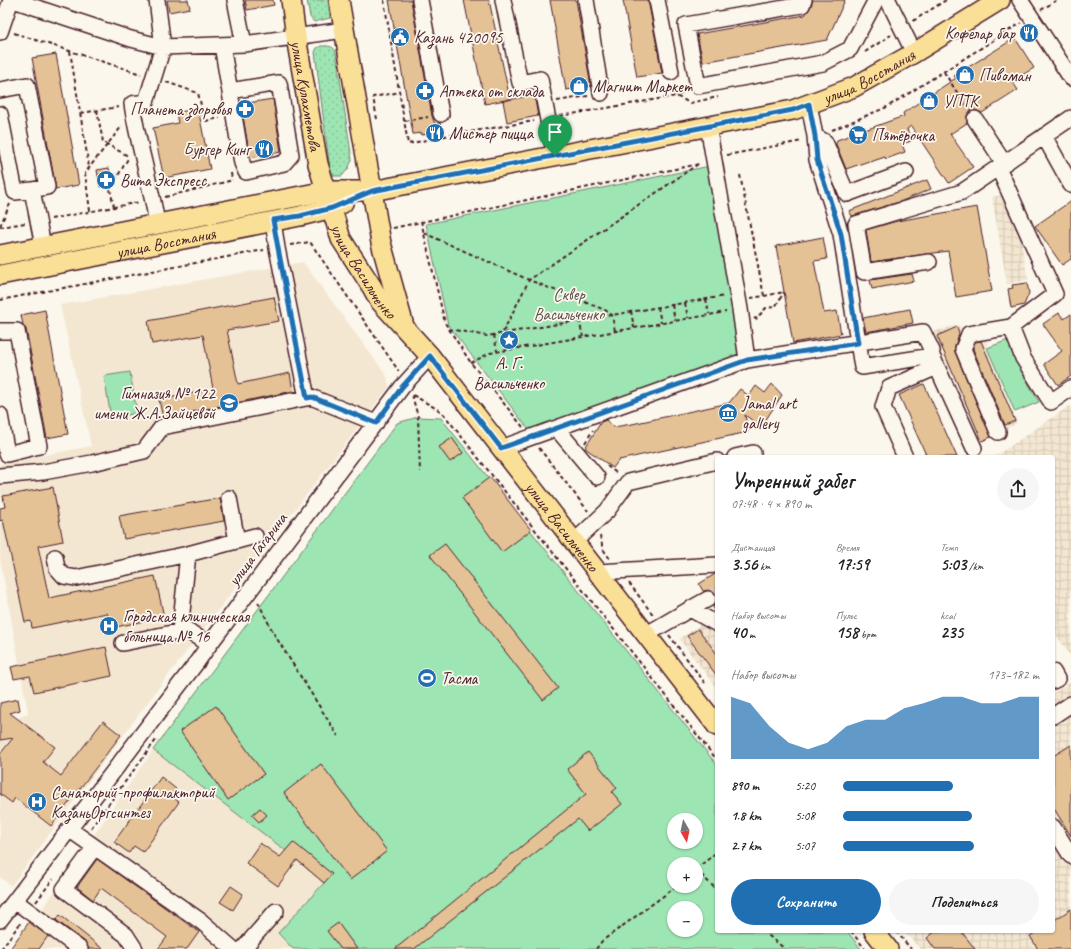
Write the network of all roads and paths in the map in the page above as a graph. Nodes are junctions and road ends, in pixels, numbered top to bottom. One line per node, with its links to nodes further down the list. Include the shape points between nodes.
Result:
1 (12, 0): 18 (street); 22 (street)
2 (157, 0): 26 (street)
3 (235, 0): 24 (street)
4 (291, 0): 23 (main road, улица Кулахметова)
5 (339, 0): 21 (main road)
6 (384, 0): 36 (path)
7 (420, 0): 46 (street)
8 (503, 0): 40 (street, via 520,83 540,79)
9 (586, 0): 37 (street)
10 (657, 0): 32 (street)
11 (804, 0): 33 (street, via 802,5 686,25)
12 (876, 0): 33 (street, via 850,49 823,63)
13 (888, 0): 20 (street)
14 (946, 0): 20 (path)
15 (1000, 0): 29 (main road, улица Восстания)
16 (1020, 0): 19 (street)
17 (1057, 0): 19 (path)
18 (53, 7): 26 (street, via 131,39)
19 (1031, 17): 30 (street); 31 (path)
20 (901, 28): 28 (path); 29 (street)
21 (344, 30): 23 (street); 65 (main road)
22 (0, 32)
23 (296, 37): 24 (street); 67 (main road, улица Кулахметова, via 318,164)
24 (244, 44): 25 (street)
25 (222, 45): 26 (street); 35 (street)
26 (163, 47): 42 (street, via 146,102)
27 (70, 51): 45 (path)
28 (862, 53)
29 (914, 53): 41 (main road, улица Восстания, via 854,87)
30 (1069, 70)
31 (944, 72): 49 (path); 52 (path, via 887,107)
32 (673, 79): 38 (path)
33 (698, 86): 38 (path)
34 (0, 90): 64 (street, via 27,84 47,187)
35 (230, 91): 35 (street, via 242,163 246,172 284,163 291,155 279,83)
36 (400, 92): 47 (path, via 408,144); 50 (path, via 373,97)
37 (601, 93): 40 (path)
38 (676, 96): 39 (path, via 690,103); 47 (path)
39 (721, 97)
40 (545, 103): 47 (street)
41 (809, 104): 51 (main road, улица Восстания, via 793,110); 52 (street)
42 (132, 109): 43 (path); 54 (path); 58 (street)
43 (97, 110): 45 (path); 54 (path, via 103,142)
44 (0, 114): 66 (street)
45 (81, 114): 60 (path)
46 (441, 114)
47 (548, 118): 56 (street)
48 (1071, 118): 53 (street)
49 (975, 119): 59 (street)
50 (377, 122)
51 (708, 126): 56 (main road, улица Восстания); 89 (street)
52 (815, 136): 57 (path, via 801,142); 61 (street, via 825,142 847,194); 107 (street, via 817,160 841,234)
53 (1044, 136): 59 (street); 63 (street)
54 (108, 144): 55 (path); 60 (path)
55 (129, 156): 58 (path); 68 (path, via 110,189)
56 (555, 156): 65 (main road, улица Восстания)
57 (721, 156)
58 (144, 164): 72 (street)
59 (1001, 165): 79 (street, via 962,192 856,224 864,272); 98 (street, via 1055,294)
60 (89, 167): 69 (path, via 85,173)
61 (906, 172)
62 (740, 175): 83 (path)
63 (1071, 185)
64 (32, 190): 66 (street); 76 (street)
65 (372, 191): 67 (main road, улица Восстания); 101 (main road, улица Васильченко, via 381,243)
66 (15, 192): 73 (path)
67 (329, 200): 70 (main road, улица Восстания, via 300,216); 72 (main road, улица Восстания); 101 (main road, улица Васильченко, via 341,239 379,300)
68 (114, 207)
69 (90, 211)
70 (273, 220): 77 (street); 80 (main road, улица Восстания)
71 (421, 221): 74 (path); 75 (path); 81 (path, via 699,164)
72 (157, 224): 76 (main road, улица Восстания)
73 (0, 226)
74 (388, 229)
75 (424, 233): 81 (path); 99 (path, via 445,322)
76 (43, 246): 78 (main road, улица Восстания)
77 (278, 248): 85 (path); 114 (path, via 310,242 398,370); 116 (street)
78 (0, 255)
79 (929, 262)
80 (0, 274)
81 (529, 280): 92 (path); 104 (path)
82 (726, 296): 84 (path)
83 (764, 296): 89 (path, via 748,299); 94 (path, via 784,292 775,307 766,308)
84 (706, 299): 86 (path); 91 (path)
85 (0, 300)
86 (685, 303): 87 (path); 93 (path)
87 (672, 305): 88 (path); 96 (path)
88 (658, 307): 90 (path); 97 (path)
89 (734, 310): 91 (path); 111 (street)
90 (631, 312): 92 (path); 100 (path)
91 (709, 314): 93 (path)
92 (612, 315): 95 (path); 103 (path)
93 (688, 318): 96 (path)
94 (756, 319)
95 (579, 320): 104 (path); 106 (path)
96 (675, 320): 97 (path)
97 (661, 323): 100 (path)
98 (1011, 327): 115 (street, via 1023,358 1051,402); 121 (street, via 969,334 963,349)
99 (449, 328): 105 (path, via 487,336); 112 (path)
100 (634, 328): 103 (path)
101 (405, 329): 110 (main road, улица Васильченко)
102 (0, 330): 129 (street, via 17,331 39,446)
103 (615, 331): 106 (path)
104 (503, 333): 105 (path)
105 (494, 335): 109 (path)
106 (582, 337): 109 (path)
107 (858, 343): 108 (street, via 923,332); 111 (street); 113 (street, via 862,367 932,356)
108 (932, 351)
109 (497, 352): 112 (path)
110 (430, 356): 118 (street, улица Гагарина, via 402,387); 123 (main road, улица Васильченко)
111 (747, 360): 119 (street)
112 (472, 363): 122 (path)
113 (937, 367): 125 (street); 128 (street, via 889,388 883,407)
114 (398, 377)
115 (1071, 388)
116 (307, 398): 118 (street, via 312,397); 133 (street, via 162,427 144,451 43,472)
117 (0, 415): 129 (street)
118 (376, 423): 152 (street, улица Гагарина)
119 (557, 428): 122 (street); 131 (street)
120 (594, 429): 124 (path)
121 (998, 432)
122 (532, 438): 123 (street); 136 (path)
123 (501, 448): 139 (main road, улица Васильченко)
124 (582, 448)
125 (974, 448)
126 (753, 453): 127 (street)
127 (744, 455)
128 (904, 455)
129 (3, 456)
130 (715, 461): 134 (street)
131 (599, 469): 134 (path)
132 (420, 472): 158 (path, via 418,417 412,394 442,412)
133 (0, 476)
134 (628, 482): 136 (street)
135 (229, 498): 138 (street)
136 (596, 522): 139 (street); 143 (path, via 603,549)
137 (255, 536): 138 (street)
138 (237, 541): 140 (street)
139 (574, 542): 144 (main road, улица Васильченко)
140 (188, 554): 141 (street, via 76,578 64,576 57,568); 150 (street)
141 (55, 557)
142 (715, 565): 143 (street)
143 (620, 571): 144 (street); 149 (path)
144 (598, 572): 149 (main road, улица Васильченко)
145 (708, 599): 147 (street)
146 (258, 602): 157 (path, via 274,634)
147 (690, 609): 148 (street); 149 (street)
148 (715, 623)
149 (654, 630): 153 (path); 156 (main road, улица Васильченко)
150 (180, 631): 151 (street); 152 (street, via 187,630)
151 (123, 643)
152 (209, 644): 159 (street, улица Гагарина)
153 (708, 687)
154 (1071, 704): 155 (street)
155 (1055, 715)
156 (715, 723)
157 (338, 736)
158 (715, 757)
159 (69, 830): 161 (street); 168 (street, улица Гагарина)
160 (1055, 830): 163 (street)
161 (94, 848): 176 (street, via 64,889 126,935); 177 (street, via 198,919)
162 (715, 854): 164 (path)
163 (1071, 856)
164 (703, 864)
165 (703, 877): 166 (path)
166 (715, 888)
167 (667, 893): 179 (path, via 602,941)
168 (15, 901): 170 (street, улица Гагарина); 175 (street)
169 (276, 912): 178 (street)
170 (0, 920)
171 (765, 933): 180 (path)
172 (853, 933): 181 (path)
173 (876, 933): 182 (main road)
174 (898, 933): 183 (path)
175 (80, 949)
176 (135, 949)
177 (234, 949)
178 (243, 949)
179 (596, 949)
180 (785, 949)
181 (865, 949)
182 (888, 949)
183 (911, 949)

